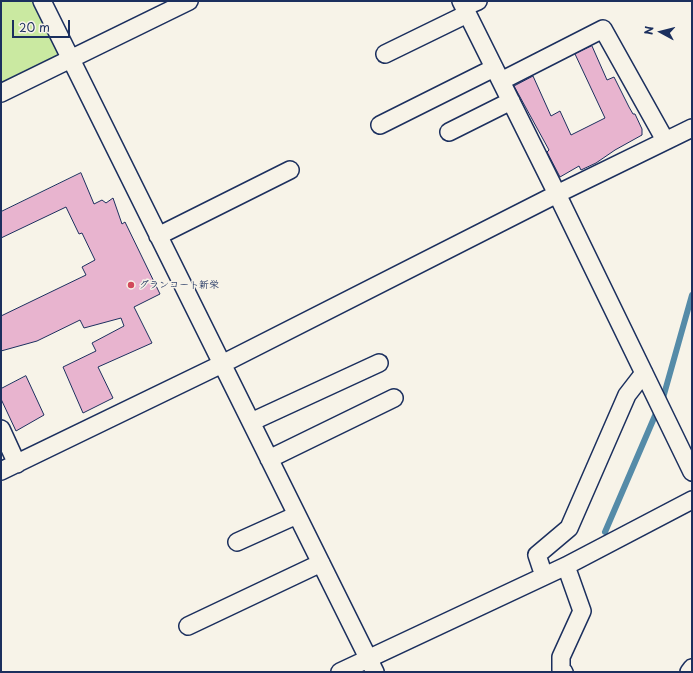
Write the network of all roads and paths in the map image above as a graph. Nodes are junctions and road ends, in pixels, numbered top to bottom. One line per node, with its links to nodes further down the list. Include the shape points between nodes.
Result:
1 (42, 1): 5 (street)
2 (189, 1): 5 (street)
3 (468, 6): 4 (street); 6 (street)
4 (385, 54)
5 (71, 59): 7 (street); 15 (street)
6 (498, 75): 8 (street); 9 (street); 12 (street, via 603,29)
7 (1, 93)
8 (511, 101): 11 (street); 14 (street)
9 (380, 125)
10 (692, 128): 12 (street)
11 (449, 132)
12 (665, 140): 14 (street)
13 (290, 170): 15 (street)
14 (557, 194): 17 (street); 18 (street)
15 (158, 236): 17 (street)
16 (379, 363): 20 (street)
17 (222, 364): 20 (street); 23 (street)
18 (644, 373): 25 (street); 31 (street, via 627,395 569,528 537,555)
19 (394, 398): 22 (street)
20 (251, 422): 22 (street)
21 (1, 430): 23 (street)
22 (269, 459): 27 (street)
23 (17, 464): 24 (street)
24 (1, 472)
25 (692, 472)
26 (692, 500): 30 (street)
27 (297, 515): 28 (street); 29 (street)
28 (237, 542)
29 (321, 563): 32 (street); 33 (street)
30 (566, 566): 31 (street); 36 (street, via 582,611 561,657 561,670)
31 (544, 576): 33 (street)
32 (188, 626)
33 (372, 665): 35 (street)
34 (692, 668): 37 (street)
35 (340, 672)
36 (564, 672)
37 (689, 672)

